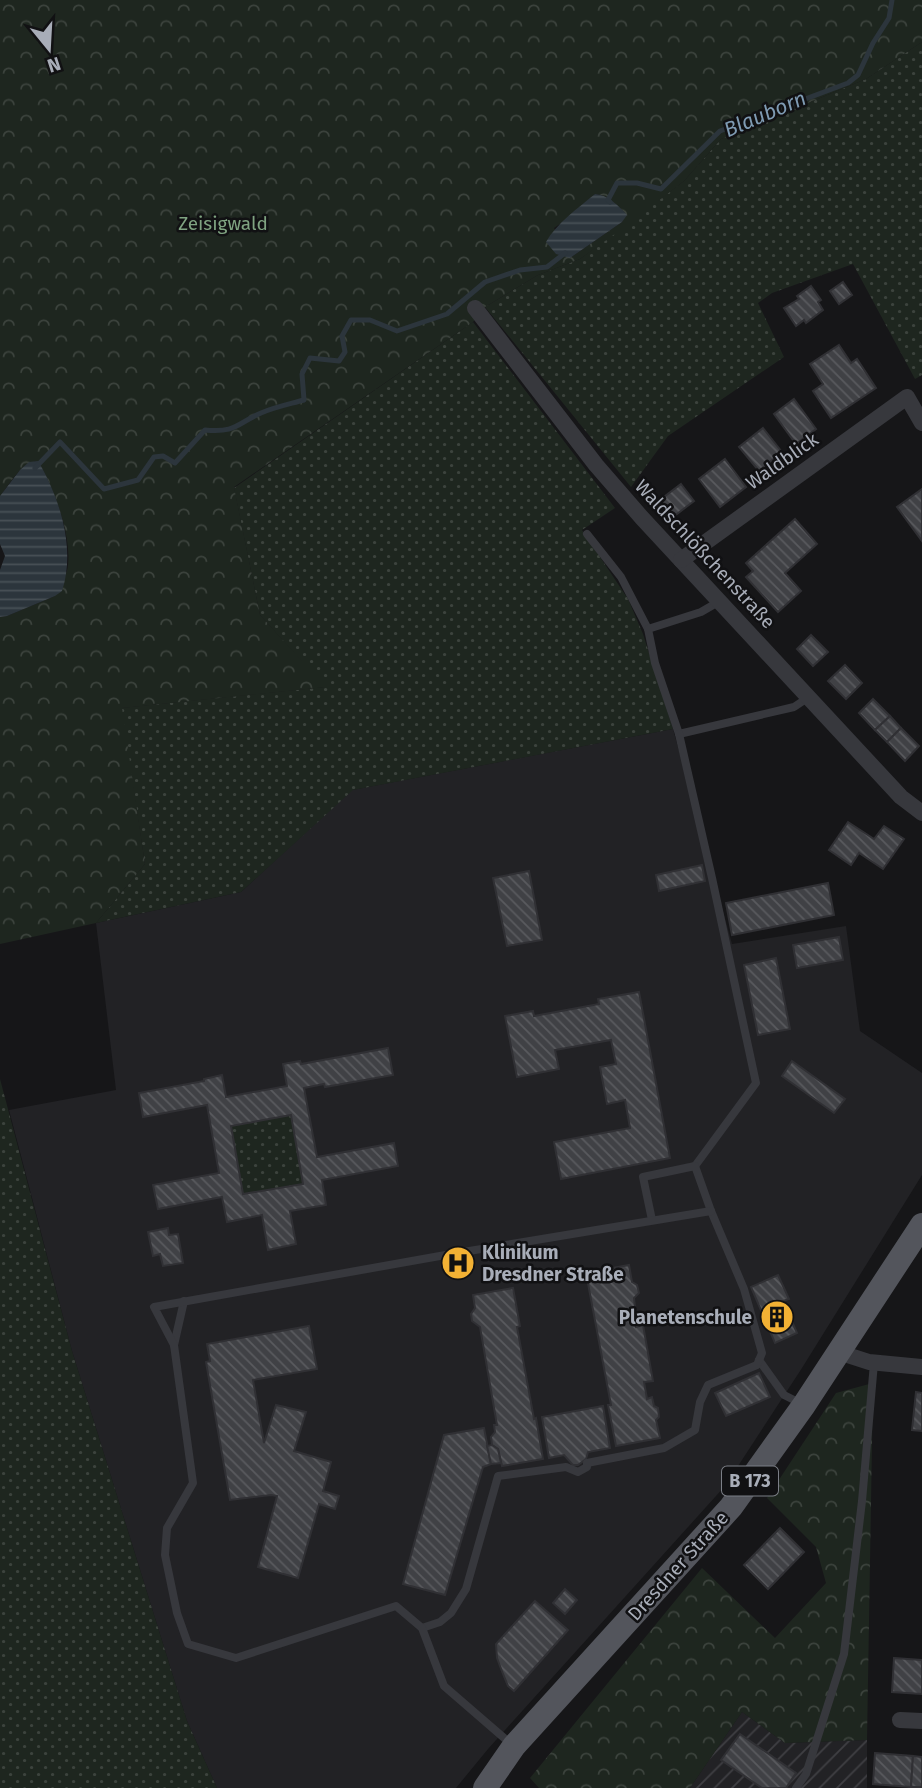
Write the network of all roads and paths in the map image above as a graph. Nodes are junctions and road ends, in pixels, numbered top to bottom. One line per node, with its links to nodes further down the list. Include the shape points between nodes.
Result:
1 (475, 309): 4 (street, Waldschlößchenstraße, via 596,465)
2 (922, 423): 4 (street, Waldblick, via 907,397)
3 (587, 534): 6 (lane, via 621,577)
4 (681, 560): 5 (street, Waldschlößchenstraße)
5 (720, 601): 6 (lane); 7 (street, Waldschlößchenstraße)
6 (648, 629): 8 (lane)
7 (809, 697): 8 (lane, via 794,707); 9 (street, Waldschlößchenstraße, via 901,797)
8 (678, 734): 10 (lane, via 756,1083)
9 (922, 813)
10 (695, 1166): 11 (lane); 12 (lane, via 643,1177)
11 (710, 1211): 12 (lane); 17 (lane, via 744,1289 762,1353)
12 (652, 1220): 14 (lane)
13 (922, 1225): 16 (main road, Dresdner Straße / B 173)
14 (184, 1301): 15 (lane); 15 (lane, via 154,1307)
15 (174, 1345): 21 (lane, via 193,1483 167,1528 165,1555 188,1643 236,1658 396,1606)
16 (838, 1352): 18 (street); 20 (main road, Dresdner Straße / B 173)
17 (759, 1360): 20 (lane, via 784,1395); 21 (lane, via 757,1365 708,1385 695,1430 664,1448 587,1463 578,1472 566,1467 498,1476 466,1589 440,1622)
18 (874, 1363): 19 (street); 26 (lane, via 844,1654 806,1774)
19 (922, 1367)
20 (803, 1405): 24 (main road, Dresdner Straße / B 173, via 731,1507)
21 (422, 1628): 24 (lane, via 443,1686)
22 (900, 1720): 23 (street)
23 (922, 1721)
24 (514, 1746): 25 (main road, Dresdner Straße / B 173)
25 (485, 1788)
26 (796, 1788)

